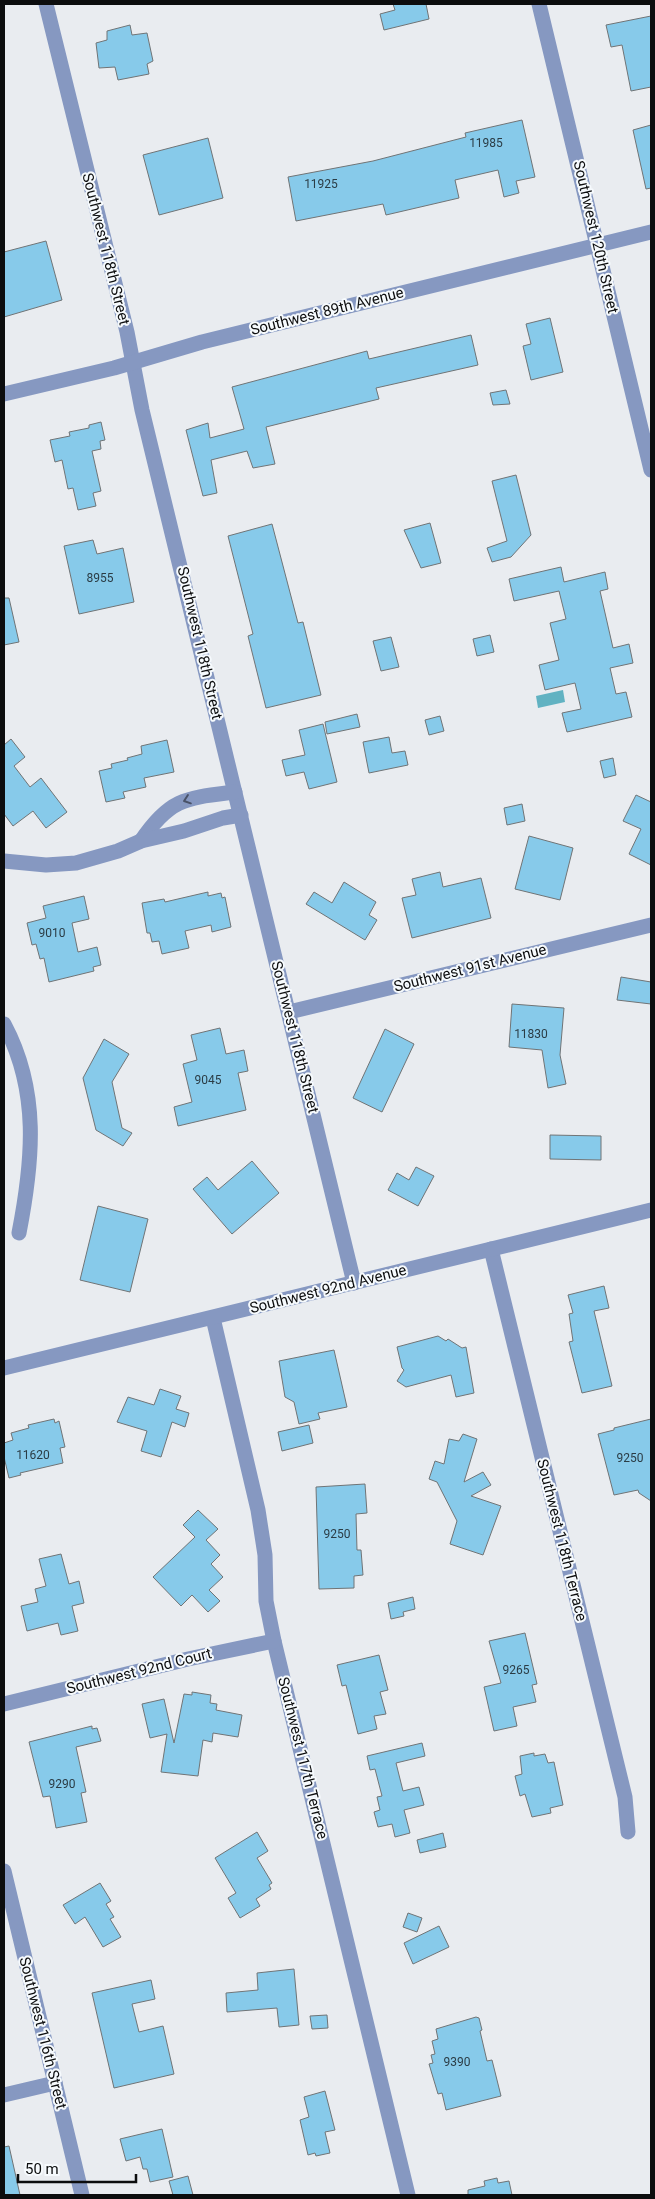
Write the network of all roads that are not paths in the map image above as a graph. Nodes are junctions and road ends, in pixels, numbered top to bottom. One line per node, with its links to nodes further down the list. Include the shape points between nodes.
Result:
1 (46, 4): 5 (street, Southwest 118th Street)
2 (540, 4): 4 (street, Southwest 120th Street)
3 (651, 232): 4 (street, Southwest 89th Avenue)
4 (598, 245): 5 (street, Southwest 89th Avenue, via 202,342); 7 (street, Southwest 120th Street)
5 (133, 362): 6 (street, Southwest 89th Avenue); 8 (street, Southwest 118th Street)
6 (4, 394)
7 (651, 470)
8 (235, 792): 9 (street, Southwest 118th Street); 10 (street, one-way to 10, via 188,799 176,804 155,820)
9 (241, 815): 10 (street); 13 (street, Southwest 118th Street)
10 (141, 841): 11 (street, via 76,863 46,865)
11 (4, 861)
12 (651, 925): 13 (street, Southwest 91st Avenue)
13 (289, 1012): 18 (street, Southwest 118th Street)
14 (4, 1024): 16 (street, via 21,1066 31,1122 30,1158)
15 (651, 1210): 17 (street, Southwest 92nd Avenue)
16 (20, 1232)
17 (491, 1249): 18 (street, Southwest 92nd Avenue); 23 (street, Southwest 118th Terrace, via 623,1788)
18 (354, 1283): 19 (street, Southwest 92nd Avenue)
19 (213, 1318): 20 (street, Southwest 92nd Avenue); 21 (street, Southwest 117th Terrace, via 258,1510 265,1555 266,1601)
20 (4, 1368)
21 (274, 1641): 22 (street, Southwest 92nd Court); 28 (street, Southwest 117th Terrace)
22 (4, 1704)
23 (628, 1832)
24 (4, 1871): 25 (street, Southwest 116th Street)
25 (55, 2082): 26 (street); 27 (street, Southwest 116th Street)
26 (4, 2095)
27 (82, 2195)
28 (408, 2195)

